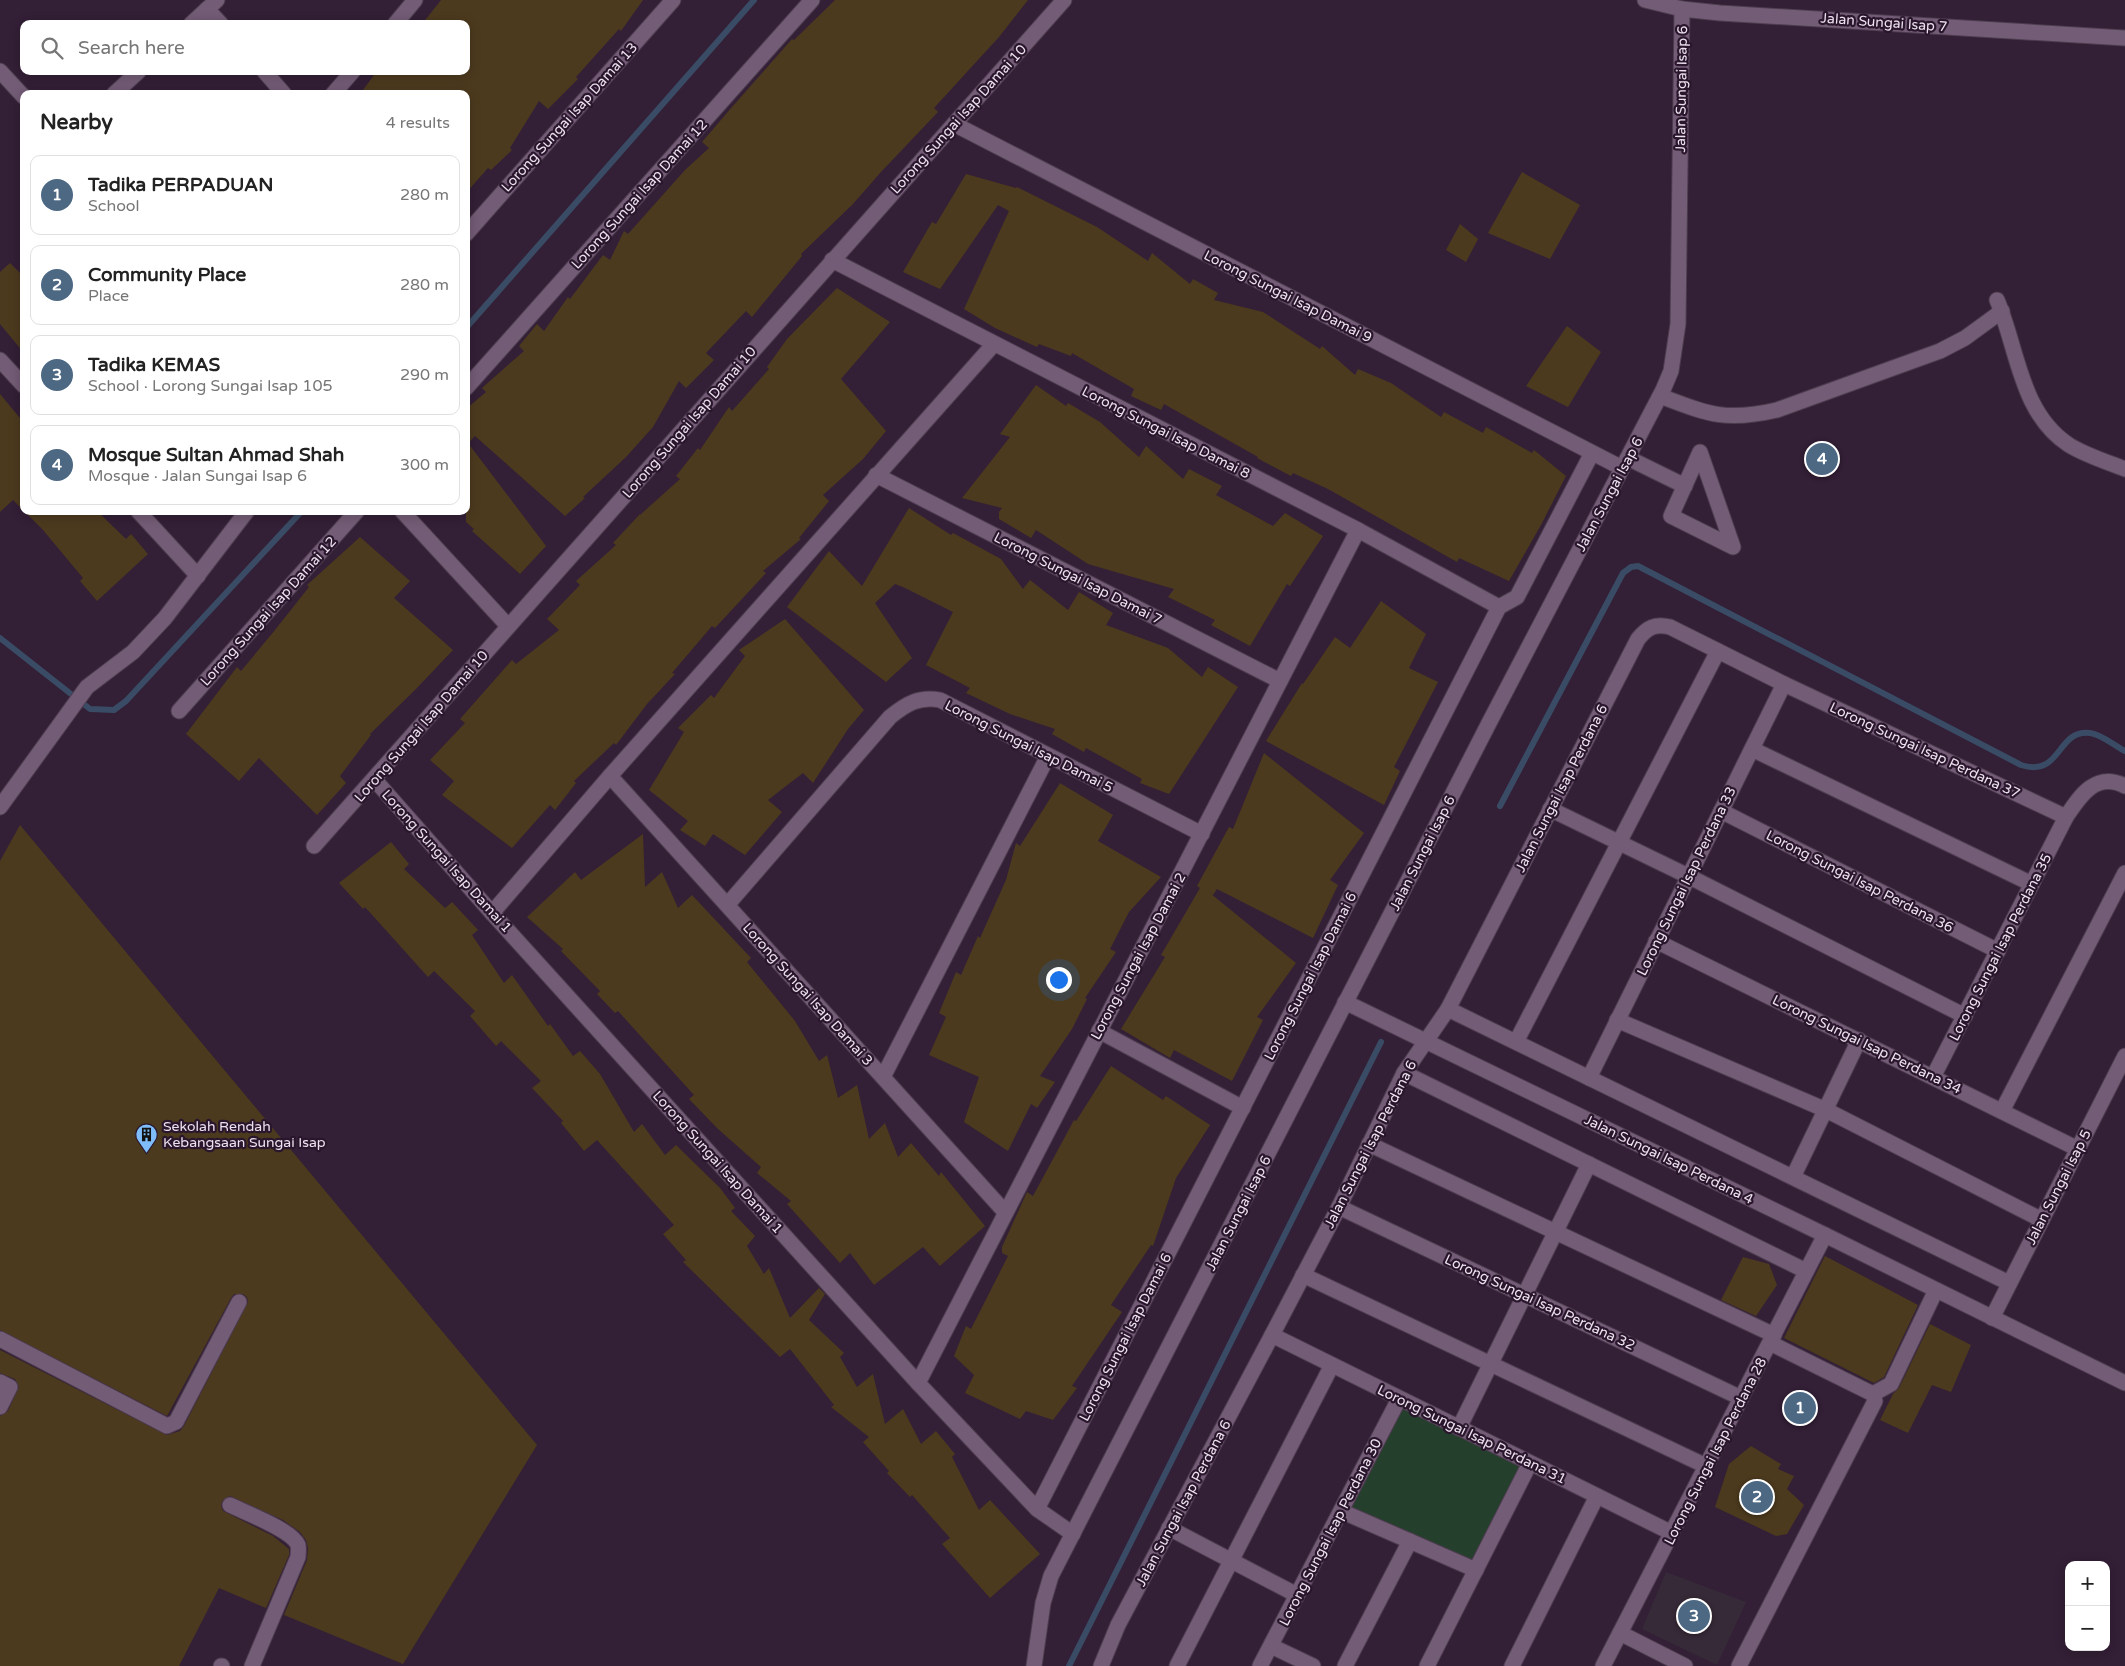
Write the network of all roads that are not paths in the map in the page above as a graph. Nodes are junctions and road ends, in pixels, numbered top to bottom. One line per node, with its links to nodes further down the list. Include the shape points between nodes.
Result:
1 (416, 0): 11 (street)
2 (673, 0): 22 (street, Lorong Sungai Isap Damai 13)
3 (812, 0): 27 (street, Lorong Sungai Isap Damai 12)
4 (1064, 0): 21 (street, Lorong Sungai Isap Damai 10)
5 (1645, 0): 8 (street, Jalan Sungai Isap 7)
6 (212, 5): 9 (street); 10 (street)
7 (1748, 7): 8 (street, Jalan Sungai Isap 7); 12 (street, Jalan Sungai Isap 7)
8 (1682, 9): 28 (street, Jalan Sungai Isap 6, via 1678,324 1671,371)
9 (195, 20)
10 (219, 20)
11 (398, 20)
12 (2125, 38)
13 (0, 71): 20 (street)
14 (135, 75): 17 (street)
15 (267, 75): 18 (street)
16 (350, 75): 19 (street)
17 (118, 90)
18 (281, 90)
19 (336, 90)
20 (20, 92)
21 (954, 124): 23 (street, Lorong Sungai Isap Damai 10); 29 (street, Lorong Sungai Isap Damai 9)
22 (470, 229)
23 (832, 260): 24 (street, Lorong Sungai Isap Damai 8); 41 (street, Lorong Sungai Isap Damai 10)
24 (994, 344): 32 (street); 38 (street, Lorong Sungai Isap Damai 8)
25 (0, 360): 26 (street)
26 (20, 382)
27 (470, 384)
28 (1660, 396): 30 (street, Jalan Sungai Isap 6); 31 (street, via 1720,416 1748,416 1777,410 1940,351 1965,338 2000,306 2030,398 2046,425 2070,446)
29 (1592, 453): 30 (street, Lorong Sungai Isap Damai 9); 40 (street, Lorong Sungai Isap Damai 6, via 1517,597)
30 (1625, 463): 33 (street, Lorong Sungai Isap Damai 9); 65 (street, Jalan Sungai Isap 6)
31 (2125, 469)
32 (876, 475): 43 (street, Lorong Sungai Isap Damai 7); 48 (street)
33 (1685, 486): 33 (street, via 1671,516 1733,547 1700,452)
34 (142, 515): 39 (street)
35 (243, 515): 39 (street)
36 (353, 515): 45 (street, Lorong Sungai Isap Damai 12)
37 (406, 515): 41 (street)
38 (1358, 530): 40 (street, Lorong Sungai Isap Damai 8); 43 (street, Lorong Sungai Isap Damai 2)
39 (198, 576): 51 (street, via 133,652 88,687)
40 (1499, 607): 78 (street, Lorong Sungai Isap Damai 6)
41 (508, 626): 49 (street, Lorong Sungai Isap Damai 10)
42 (1718, 651): 44 (street, Jalan Sungai Isap Perdana 6); 52 (street, Jalan Sungai Isap Perdana 6, via 1661,624 1644,632); 56 (street)
43 (1280, 681): 55 (street, Lorong Sungai Isap Damai 2)
44 (1784, 684): 46 (street, Lorong Sungai Isap Perdana 33); 54 (street, Lorong Sungai Isap Perdana 37)
45 (179, 711)
46 (1752, 749): 53 (street, Lorong Sungai Isap Perdana 33); 60 (street)
47 (1048, 756): 55 (street, Lorong Sungai Isap Damai 5); 61 (street, Lorong Sungai Isap Damai 5, via 940,700 928,697 914,700 890,717); 75 (street)
48 (610, 776): 61 (street, Lorong Sungai Isap Damai 3); 62 (street)
49 (374, 779): 57 (street, Lorong Sungai Isap Damai 10); 62 (street, Lorong Sungai Isap Damai 1)
50 (2125, 786): 54 (street, Lorong Sungai Isap Perdana 35, via 2107,781 2096,784 2085,790)
51 (0, 807)
52 (1550, 809): 56 (street); 66 (street, Jalan Sungai Isap Perdana 6)
53 (1721, 811): 59 (street, Lorong Sungai Isap Perdana 33); 64 (street, Lorong Sungai Isap Perdana 36)
54 (2066, 817): 60 (street, Lorong Sungai Isap Perdana 35)
55 (1202, 834): 69 (street, Lorong Sungai Isap Damai 2)
56 (1619, 843): 59 (street); 72 (street)
57 (314, 846)
58 (2125, 873): 80 (street)
59 (1688, 876): 63 (street, Lorong Sungai Isap Perdana 33); 67 (street)
60 (2032, 884): 64 (street, Lorong Sungai Isap Perdana 35)
61 (728, 904): 75 (street, Lorong Sungai Isap Damai 3)
62 (492, 913): 103 (street, Lorong Sungai Isap Damai 1)
63 (1656, 941): 68 (street, Lorong Sungai Isap Perdana 33); 70 (street, Lorong Sungai Isap Perdana 34)
64 (1998, 950): 67 (street, Lorong Sungai Isap Perdana 35)
65 (1346, 1002): 71 (street, Jalan Sungai Isap Perdana 4); 118 (street, Jalan Sungai Isap 6)
66 (1448, 1009): 71 (street, Jalan Sungai Isap Perdana 6); 72 (street)
67 (1965, 1016): 76 (street, Lorong Sungai Isap Perdana 35)
68 (1617, 1020): 77 (street, Lorong Sungai Isap Perdana 33); 79 (street)
69 (1099, 1031): 78 (street); 86 (street, Lorong Sungai Isap Damai 2)
70 (1859, 1040): 76 (street, Lorong Sungai Isap Perdana 34); 79 (street)
71 (1426, 1042): 74 (street, Jalan Sungai Isap Perdana 6); 89 (street, Jalan Sungai Isap Perdana 4)
72 (1516, 1042): 77 (street)
73 (2125, 1056): 82 (street, Jalan Sungai Isap 5)
74 (1404, 1073): 81 (street, Jalan Sungai Isap Perdana 6); 83 (street)
75 (883, 1077): 86 (street, Lorong Sungai Isap Damai 3)
76 (1934, 1077): 80 (street, Lorong Sungai Isap Perdana 34)
77 (1589, 1078): 84 (street)
78 (1243, 1108): 114 (street, Lorong Sungai Isap Damai 6)
79 (1826, 1110): 84 (street); 87 (street)
80 (2002, 1111): 82 (street, Lorong Sungai Isap Perdana 34)
81 (1370, 1144): 85 (street, Jalan Sungai Isap Perdana 6); 88 (street)
82 (2078, 1149): 87 (street, Jalan Sungai Isap 5)
83 (1589, 1164): 88 (street); 90 (street)
84 (1793, 1177): 92 (street)
85 (1338, 1206): 91 (street, Jalan Sungai Isap Perdana 6); 94 (street, Lorong Sungai Isap Perdana 32)
86 (1005, 1212): 103 (street, Lorong Sungai Isap Damai 2)
87 (2042, 1220): 92 (street, Jalan Sungai Isap 5)
88 (1556, 1232): 94 (street); 99 (street)
89 (1825, 1234): 90 (street, Lorong Sungai Isap Perdana 28); 93 (street, Jalan Sungai Isap Perdana 4)
90 (1806, 1271): 99 (street, Lorong Sungai Isap Perdana 28)
91 (1303, 1275): 97 (street, Jalan Sungai Isap Perdana 6); 100 (street)
92 (2009, 1283): 96 (street, Jalan Sungai Isap 5)
93 (1936, 1290): 96 (street, Jalan Sungai Isap Perdana 4); 105 (street, via 1891,1384)
94 (1525, 1295): 100 (street); 106 (street, Lorong Sungai Isap Perdana 32)
95 (239, 1302): 98 (street, via 176,1422 167,1426)
96 (1992, 1318): 104 (street, Jalan Sungai Isap Perdana 4)
97 (1272, 1335): 101 (street, Lorong Sungai Isap Perdana 31); 116 (street, Jalan Sungai Isap Perdana 6)
98 (0, 1339)
99 (1772, 1339): 105 (street); 106 (street, Lorong Sungai Isap Perdana 28)
100 (1490, 1364): 109 (street); 111 (street)
101 (1332, 1365): 107 (street, Lorong Sungai Isap Perdana 31); 120 (street)
102 (0, 1382): 108 (street, via 10,1387)
103 (918, 1383): 114 (street, Lorong Sungai Isap Damai 1)
104 (2125, 1383)
105 (1873, 1394): 136 (street, via 1874,1401)
106 (1741, 1398): 111 (street, Lorong Sungai Isap Perdana 28)
107 (1399, 1399): 109 (street, Lorong Sungai Isap Perdana 31); 115 (street, Lorong Sungai Isap Perdana 30)
108 (0, 1407)
109 (1459, 1428): 110 (street, Lorong Sungai Isap Perdana 31)
110 (1530, 1463): 112 (street, Lorong Sungai Isap Perdana 31); 121 (street)
111 (1706, 1466): 117 (street, Lorong Sungai Isap Perdana 28)
112 (1597, 1496): 117 (street, Lorong Sungai Isap Perdana 31); 133 (street)
113 (230, 1505): 125 (street, via 280,1529 298,1546 298,1557)
114 (1037, 1508): 118 (street, Lorong Sungai Isap Damai 1)
115 (1341, 1511): 119 (street); 122 (street, Lorong Sungai Isap Perdana 30)
116 (1169, 1528): 120 (street); 127 (street, Jalan Sungai Isap Perdana 6, via 1118,1625)
117 (1672, 1533): 123 (street, Lorong Sungai Isap Perdana 28)
118 (1073, 1534): 126 (street, Jalan Sungai Isap 6, via 1051,1576 1043,1603)
119 (1410, 1541): 121 (street); 131 (street)
120 (1231, 1560): 122 (street); 128 (street)
121 (1476, 1570): 132 (street)
122 (1297, 1595): 124 (street, Lorong Sungai Isap Perdana 30)
123 (1620, 1633): 134 (street, Lorong Sungai Isap Perdana 28); 135 (street)
124 (1271, 1646): 129 (street, Lorong Sungai Isap Perdana 30); 130 (street)
125 (252, 1666)
126 (1034, 1666)
127 (1101, 1666)
128 (1177, 1666)
129 (1260, 1666)
130 (1313, 1666)
131 (1346, 1666)
132 (1427, 1666)
133 (1512, 1666)
134 (1603, 1666)
135 (1685, 1666)
136 (1739, 1666)

